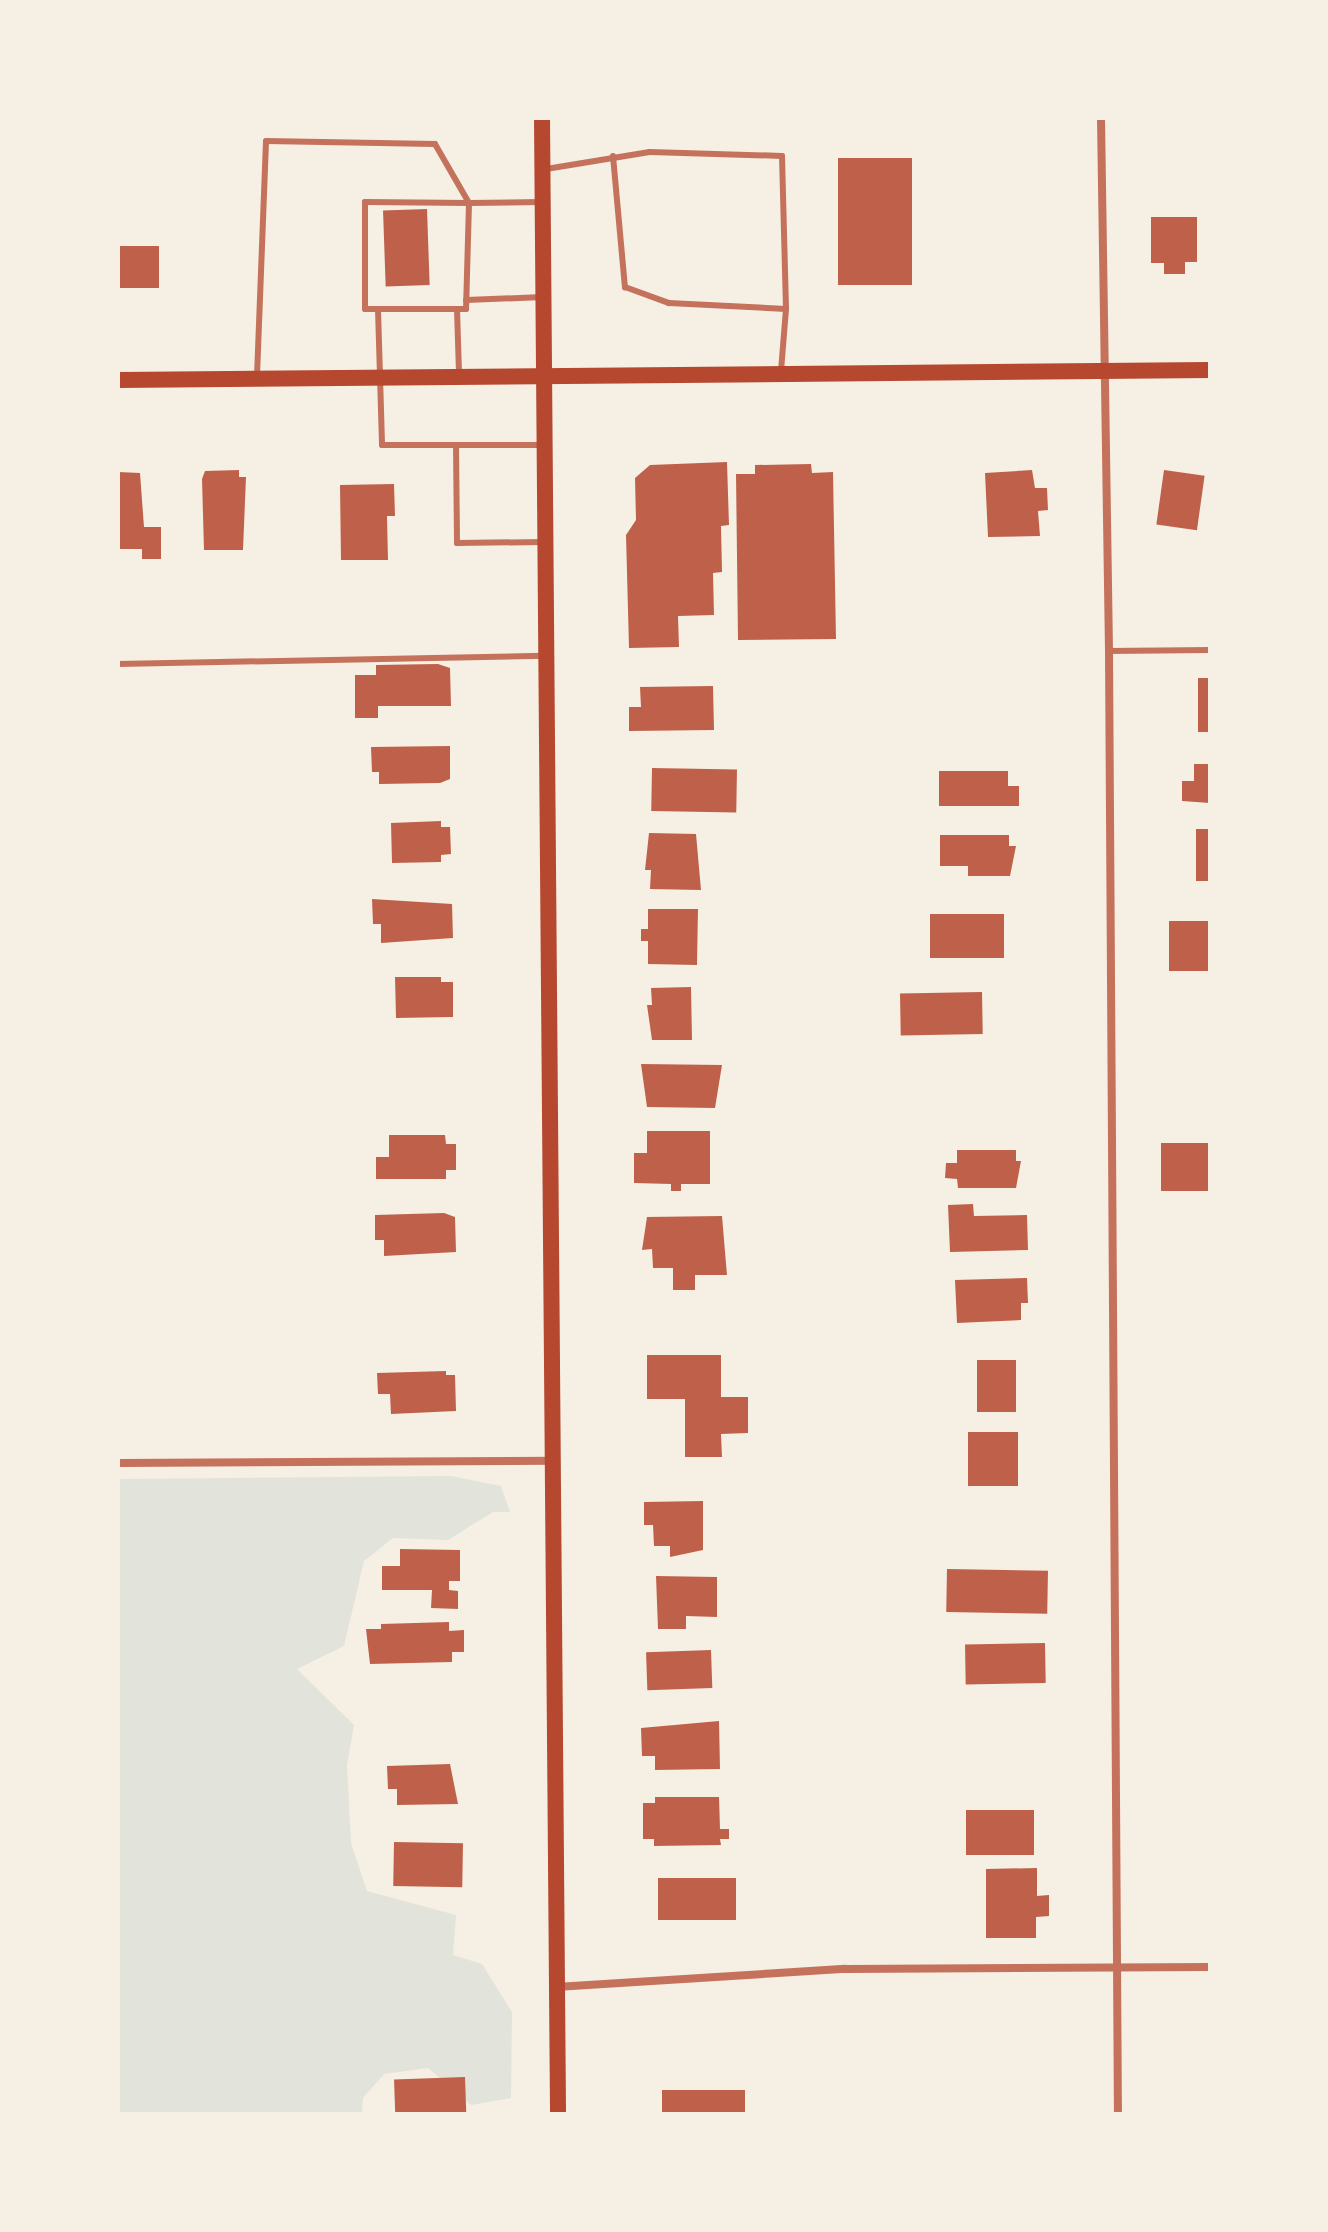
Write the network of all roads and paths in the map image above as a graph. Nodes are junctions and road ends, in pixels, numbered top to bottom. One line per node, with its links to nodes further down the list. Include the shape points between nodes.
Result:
1 (542, 118): 4 (main road)
2 (1101, 118): 13 (street)
3 (613, 156): 4 (lane); 11 (lane, via 625,287 669,303); 11 (lane, via 782,156)
4 (542, 170): 5 (main road)
5 (542, 202): 6 (lane); 7 (main road)
6 (469, 203): 8 (lane); 9 (lane, via 365,202 365,309); 19 (lane, via 435,144 266,141)
7 (543, 297): 8 (lane); 15 (main road)
8 (466, 300): 10 (lane, via 466,309)
9 (378, 309): 10 (lane); 16 (lane)
10 (457, 309): 17 (lane)
11 (786, 309): 14 (lane)
12 (1210, 370): 13 (main road)
13 (1104, 372): 14 (main road); 24 (street)
14 (781, 376): 15 (main road)
15 (544, 378): 17 (main road); 21 (main road)
16 (383, 379): 17 (main road); 19 (main road); 20 (lane, via 382,445)
17 (459, 379)
18 (118, 380): 19 (main road)
19 (257, 380)
20 (456, 445): 21 (lane); 22 (lane, via 457,543)
21 (545, 445): 22 (main road)
22 (546, 542): 25 (main road)
23 (1210, 650): 24 (lane)
24 (1109, 651): 29 (street)
25 (547, 656): 26 (lane); 27 (main road)
26 (118, 664)
27 (555, 1461): 28 (street); 31 (main road)
28 (118, 1463)
29 (1113, 1967): 30 (street); 31 (street, via 845,1969); 33 (street)
30 (1210, 1967)
31 (555, 1987): 32 (main road)
32 (558, 2114)
33 (1118, 2114)

